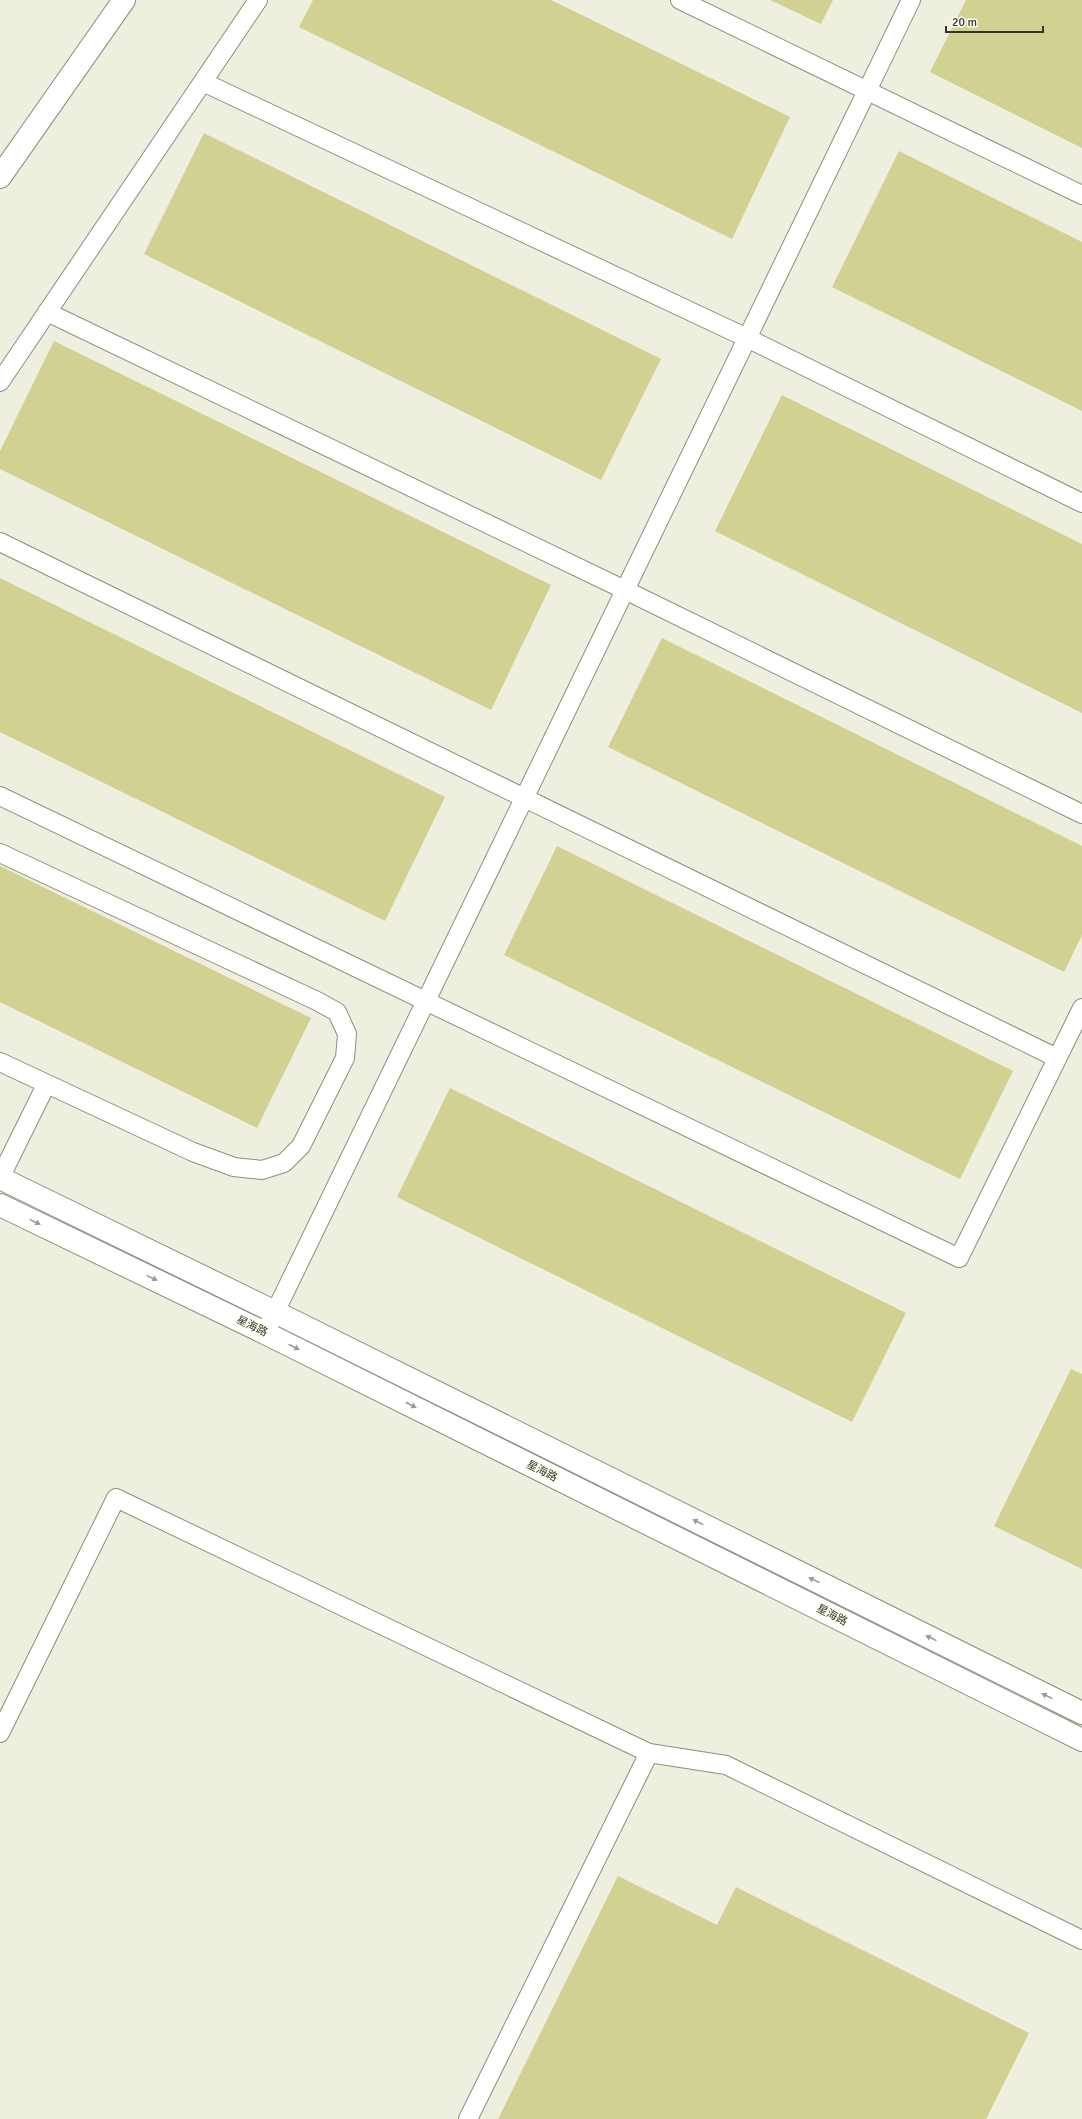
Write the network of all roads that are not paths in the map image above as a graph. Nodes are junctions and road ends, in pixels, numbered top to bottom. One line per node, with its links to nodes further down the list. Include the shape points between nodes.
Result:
1 (124, 0): 7 (street)
2 (258, 0): 5 (lane)
3 (680, 0): 6 (lane)
4 (911, 0): 6 (lane)
5 (203, 82): 9 (lane); 10 (lane)
6 (867, 91): 8 (lane); 10 (lane)
7 (0, 178)
8 (1082, 195)
9 (47, 312): 11 (lane); 14 (lane)
10 (747, 338): 12 (lane); 14 (lane)
11 (0, 382)
12 (1082, 503)
13 (0, 542): 16 (lane)
14 (625, 590): 16 (lane); 17 (lane)
15 (0, 796): 19 (lane)
16 (525, 798): 19 (lane); 21 (lane)
17 (1082, 814)
18 (0, 852): 23 (lane, via 317,1000 337,1012 347,1034 346,1058 301,1146 284,1163 262,1170 234,1167 193,1152)
19 (426, 1002): 21 (lane, via 958,1258); 26 (lane)
20 (1082, 1008): 21 (lane)
21 (1057, 1058)
22 (0, 1062): 23 (lane)
23 (46, 1085): 24 (lane)
24 (0, 1178): 26 (street, 星海路)
25 (0, 1205): 27 (street, 星海路, one-way to 27)
26 (275, 1312): 27 (lane); 28 (street, 星海路, one-way to 26)
27 (265, 1333): 30 (street, 星海路, one-way to 30)
28 (1082, 1713)
29 (0, 1732): 31 (lane, via 116,1498)
30 (1082, 1740)
31 (649, 1753): 32 (lane, via 726,1765); 33 (lane)
32 (1082, 1940)
33 (468, 2119)

